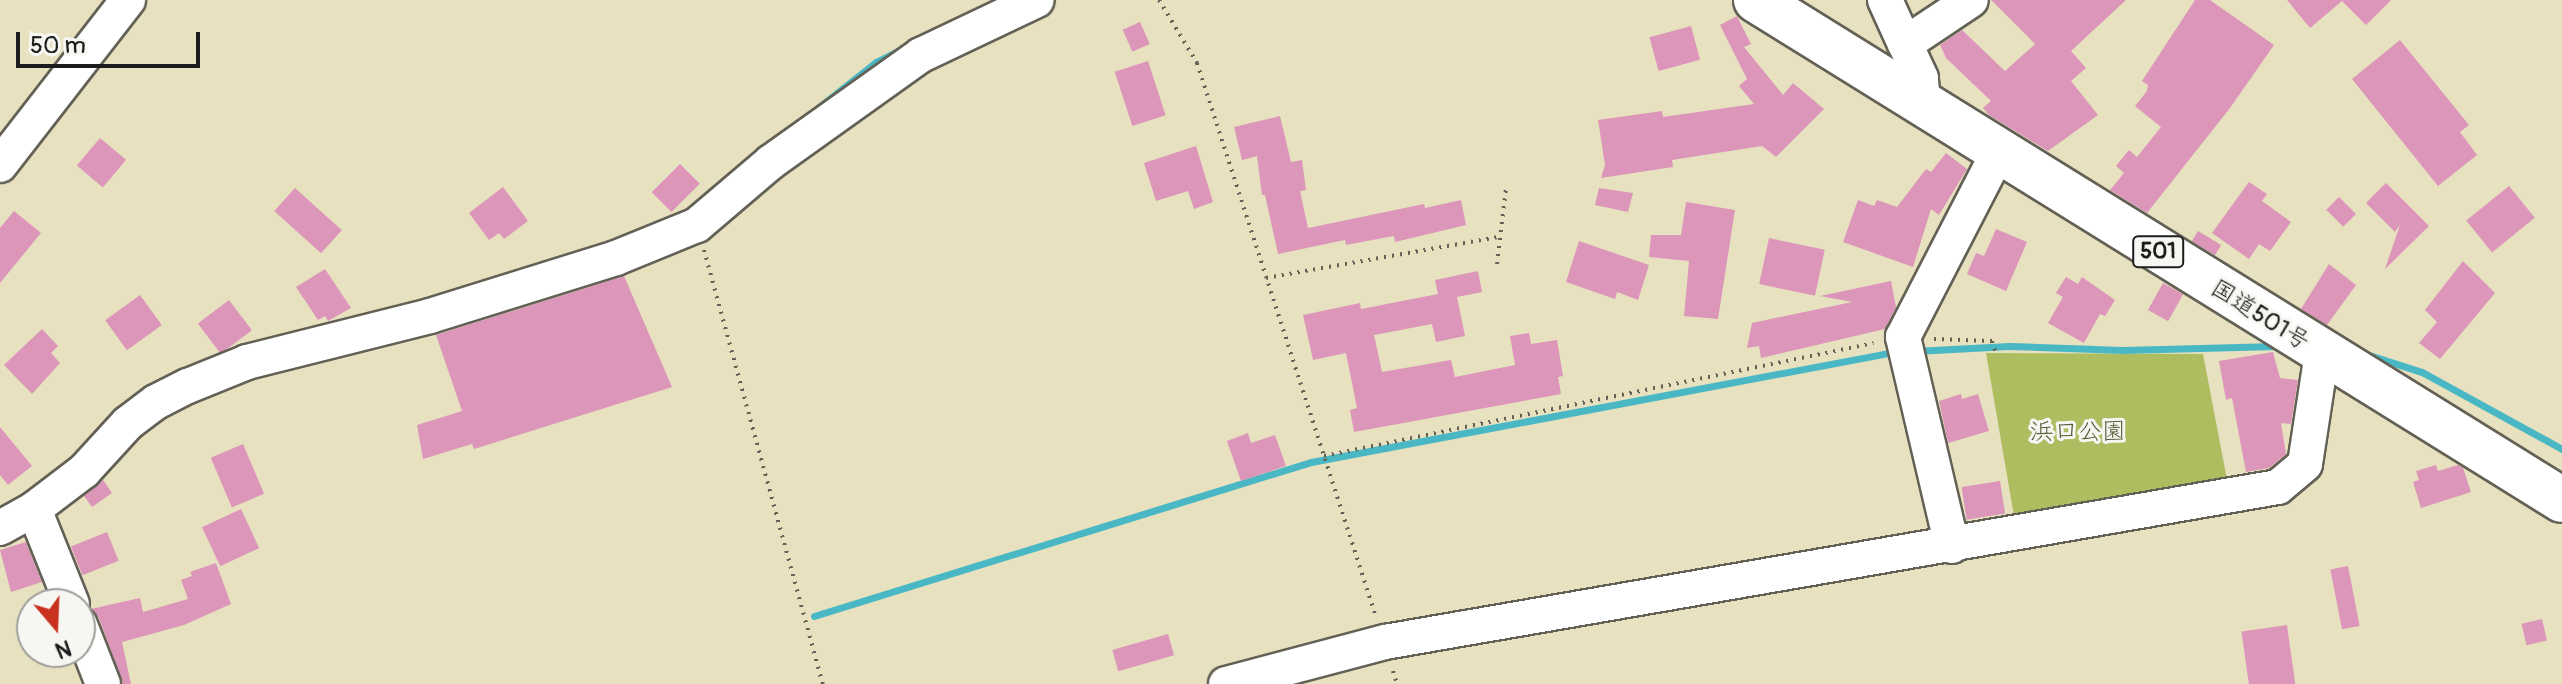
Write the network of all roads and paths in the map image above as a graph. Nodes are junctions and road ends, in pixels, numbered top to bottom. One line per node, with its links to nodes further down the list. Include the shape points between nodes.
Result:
1 (128, 0): 10 (street)
2 (1037, 0): 12 (street, via 921,55 771,162)
3 (1159, 0): 15 (path, via 1197,63)
4 (1756, 0): 8 (highway, 国道501号 / 501)
5 (1885, 0): 7 (street)
6 (1971, 0): 7 (street)
7 (1905, 44): 8 (street, via 1921,78)
8 (1923, 103): 9 (highway, 国道501号 / 501)
9 (1998, 153): 16 (street); 18 (highway, 国道501号 / 501)
10 (0, 165)
11 (1506, 189): 13 (path)
12 (697, 225): 21 (street, via 616,258 473,303 247,362 188,386 128,423 84,471); 26 (path)
13 (1498, 237): 14 (path); 15 (path)
14 (1497, 264)
15 (1266, 278): 19 (path)
16 (1903, 337): 17 (path, via 1992,341); 19 (path); 23 (street)
17 (1996, 353)
18 (2322, 353): 20 (highway, 国道501号 / 501); 23 (street, via 2305,464 2278,487)
19 (1324, 456): 25 (path)
20 (2562, 500)
21 (34, 509): 22 (street); 24 (street)
22 (0, 528)
23 (1952, 546): 25 (street)
24 (66, 588)
25 (1385, 642): 27 (street)
26 (823, 684)
27 (1226, 684)

